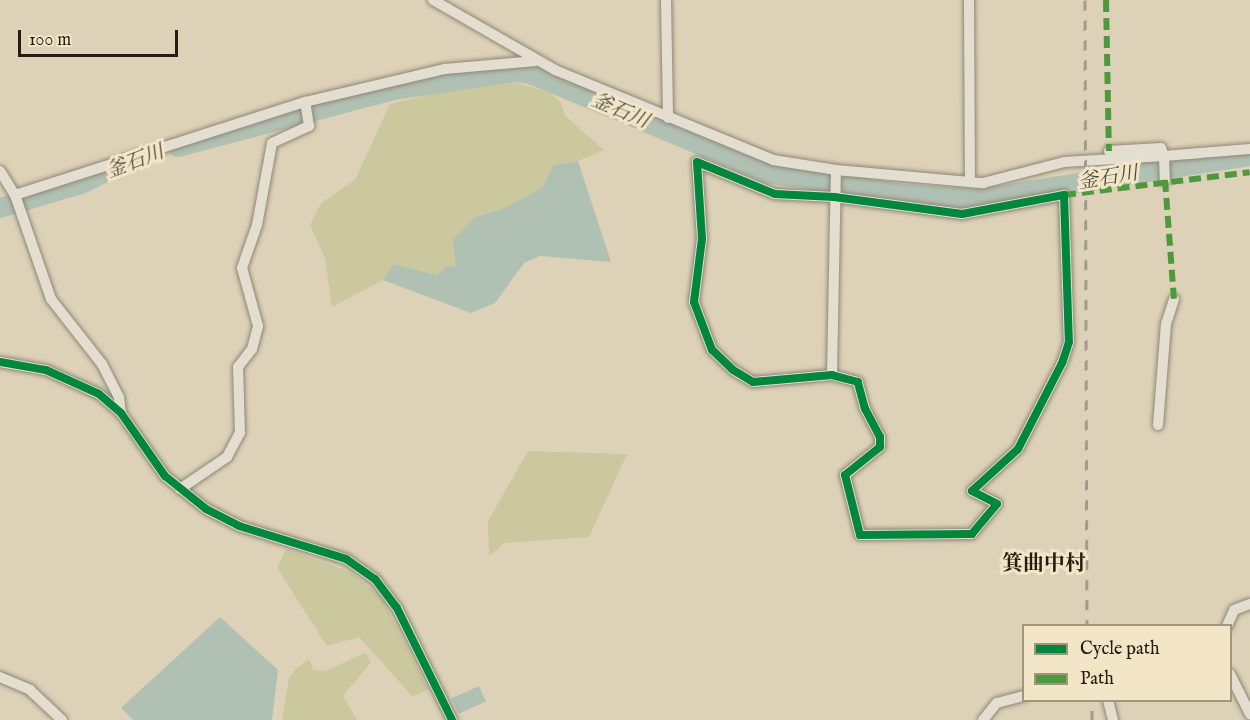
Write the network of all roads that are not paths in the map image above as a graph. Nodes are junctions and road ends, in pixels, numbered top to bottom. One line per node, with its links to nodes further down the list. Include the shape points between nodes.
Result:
1 (666, 0): 6 (street)
2 (969, 0): 13 (street)
3 (437, 1): 4 (street, via 527,52)
4 (536, 61): 5 (street, via 445,69); 6 (street)
5 (305, 102): 14 (street); 21 (street, via 309,126 272,143 257,225 242,268 258,326 252,349 238,367 240,433 236,446 214,468)
6 (668, 118): 11 (street, via 773,160)
7 (1250, 149): 9 (street)
8 (1109, 151): 9 (street, via 1161,148)
9 (1163, 158): 12 (street); 13 (street, via 1064,162 1004,180)
10 (0, 171): 14 (street)
11 (836, 174): 13 (street); 15 (street)
12 (1165, 179)
13 (970, 182)
14 (15, 195): 19 (street, via 51,299 102,364 119,397)
15 (834, 195): 18 (street); 18 (street, via 775,194 737,182 697,162 702,239 694,302 712,350 753,382); 18 (street, via 962,214 1064,195 1069,342 1018,449 972,491 997,504 972,534 860,535 845,475 880,447 880,437 865,409 858,382)
16 (1174, 299): 20 (street, via 1166,324)
17 (0, 362): 19 (street, via 46,370 99,394)
18 (832, 375)
19 (121, 413): 21 (street, via 157,467)
20 (1158, 425)
21 (180, 489): 30 (street, via 239,526 346,559 375,579 397,608)
22 (1250, 603): 23 (street, via 1234,610)
23 (1228, 624)
24 (0, 677): 29 (street, via 30,690)
25 (1232, 678): 28 (street)
26 (1022, 696): 31 (street, via 997,703)
27 (1108, 702): 32 (street)
28 (1250, 714)
29 (62, 720)
30 (452, 720)
31 (983, 720)
32 (1113, 720)

